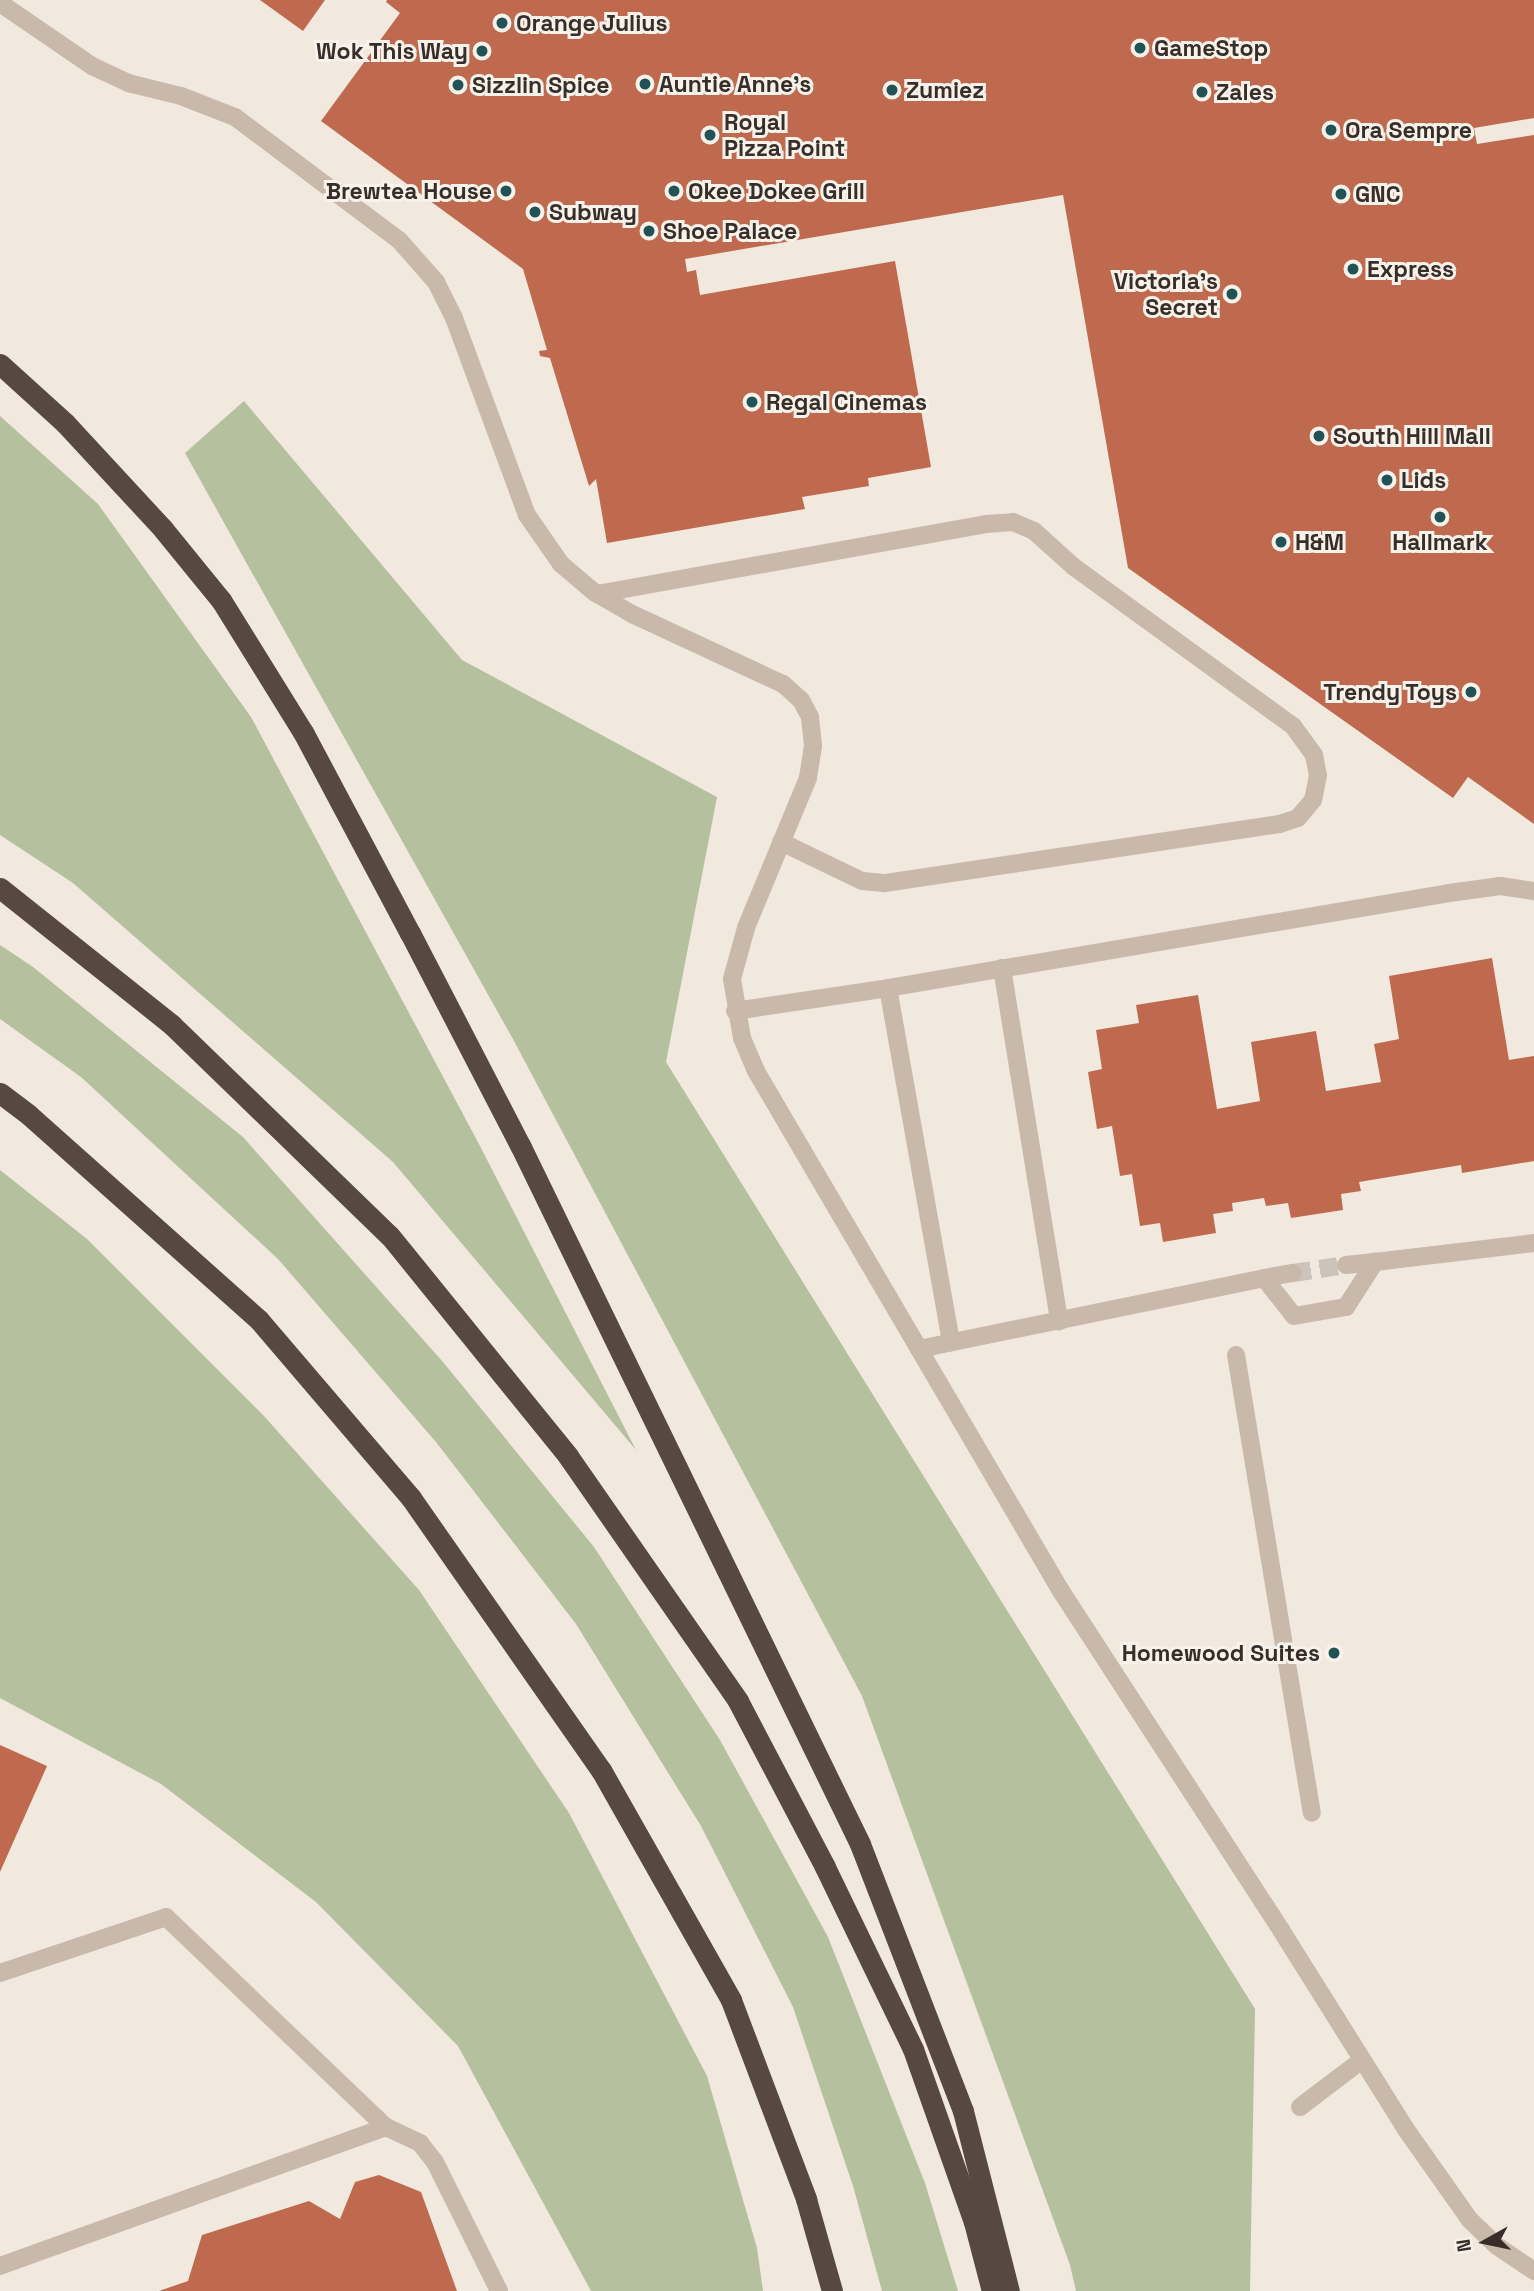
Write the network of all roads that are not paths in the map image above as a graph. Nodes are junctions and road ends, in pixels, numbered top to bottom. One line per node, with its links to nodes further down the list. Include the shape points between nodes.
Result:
1 (0, 3): 3 (lane, via 92,66 128,83 181,96 235,117 399,240 436,282 454,318 527,515 562,564)
2 (0, 364): 30 (highway, via 65,423 221,600 303,732 410,933 527,1160 860,1844 963,2111)
3 (597, 594): 4 (lane, via 783,684 801,700 810,717 813,746 808,778); 4 (lane, via 1013,522 1034,531 1074,567 1293,726 1314,755 1318,775 1313,800 1298,818 1280,824 884,883 863,881)
4 (781, 842): 9 (lane, via 738,955 732,979)
5 (0, 888): 29 (highway, via 172,1025 390,1236 568,1456 738,1701 825,1867 913,2049 974,2222)
6 (1534, 891): 7 (lane, via 1501,886 1449,893)
7 (1002, 968): 8 (lane); 16 (lane)
8 (888, 988): 9 (lane); 17 (lane)
9 (736, 1011): 18 (lane, via 756,1071)
10 (0, 1093): 28 (highway, via 259,1320 411,1498 578,1736 731,2000 806,2199)
11 (1534, 1243): 12 (lane)
12 (1375, 1262): 13 (lane); 15 (lane, via 1346,1307 1307,1314 1294,1315)
13 (1346, 1265)
14 (1293, 1273): 15 (lane)
15 (1264, 1279): 16 (lane)
16 (1059, 1321): 17 (lane)
17 (951, 1342): 18 (lane)
18 (919, 1349): 22 (lane, via 1061,1591)
19 (1236, 1355): 20 (lane)
20 (1311, 1813)
21 (0, 1973): 24 (lane, via 166,1917)
22 (1362, 2060): 23 (lane); 26 (lane, via 1470,2220 1497,2246)
23 (1300, 2107)
24 (386, 2127): 25 (lane); 27 (lane, via 419,2143 435,2162)
25 (0, 2266)
26 (1534, 2271)
27 (499, 2291)
28 (832, 2291)
29 (992, 2291)
30 (1009, 2291)

